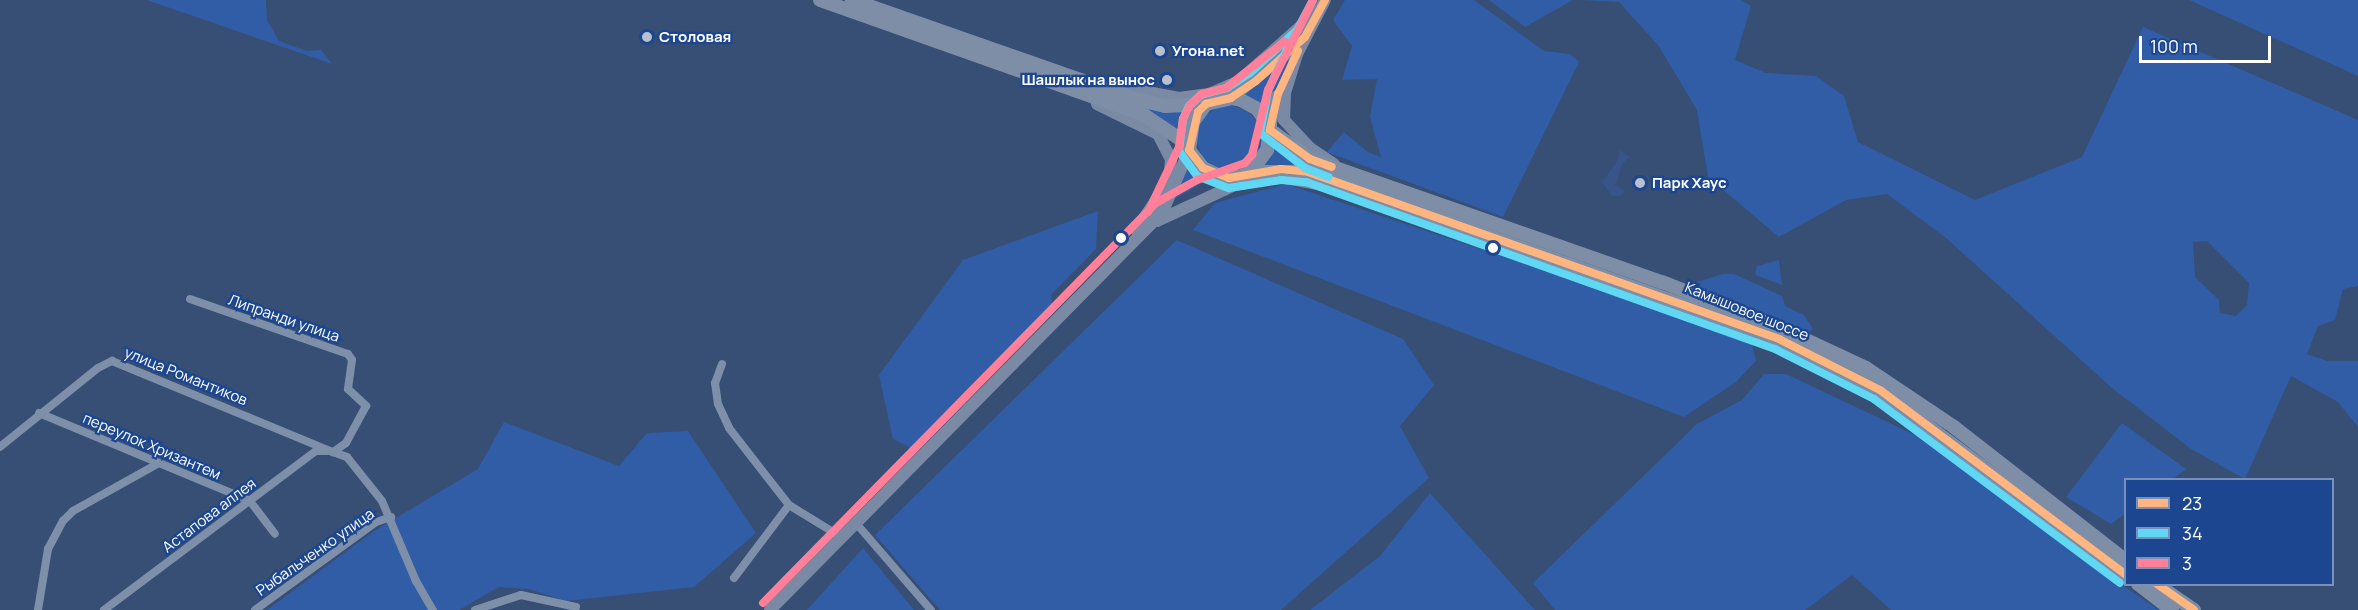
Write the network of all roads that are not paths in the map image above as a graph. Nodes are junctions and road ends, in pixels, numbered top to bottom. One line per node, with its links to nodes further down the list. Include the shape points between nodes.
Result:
1 (820, 0): 7 (main road)
2 (852, 0): 6 (main road)
3 (1322, 5): 4 (main road); 6 (main road, via 1239,81 1209,94 1179,98 1140,93 1103,82)
4 (1305, 37): 5 (main road); 8 (main road)
5 (1298, 51): 10 (main road, via 1278,94); 12 (main road, via 1285,93 1284,120 1310,148)
6 (1090, 83): 9 (main road, via 1165,106)
7 (1070, 89): 11 (main road, via 1144,115); 18 (main road, via 1146,126 1166,144 1171,160 1168,181)
8 (1231, 98): 9 (main road); 10 (main road, via 1257,109)
9 (1206, 104): 11 (main road, via 1192,122)
10 (1270, 128): 12 (main road, Камышовое шоссе, via 1310,159); 13 (main road, via 1267,150)
11 (1189, 148): 14 (main road, via 1203,168); 16 (main road)
12 (1342, 170): 31 (main road, Камышовое шоссе, via 1662,282 1787,331 1866,368 1962,434)
13 (1251, 172): 14 (main road); 15 (main road, Камышовое шоссе, via 1308,172)
14 (1229, 178): 16 (main road)
15 (1370, 194): 17 (main road, via 1280,177 1235,184); 32 (main road, Камышовое шоссе, via 1703,309 1835,366 1880,390 1936,430)
16 (1163, 211): 17 (main road)
17 (1151, 224): 18 (main road)
18 (1125, 249): 28 (main road)
19 (190, 299): 23 (street, Липранди улица, via 348,354 352,360 348,389 366,406 346,443)
20 (722, 364): 26 (street, via 715,383 718,404 729,428)
21 (39, 413): 22 (street, улица Романтиков); 23 (street, улица Романтиков, via 98,368 121,362); 24 (street, переулок Хризантем)
22 (0, 447)
23 (333, 452): 25 (street, Астапова аллея, via 316,451); 27 (street, via 347,457)
24 (157, 464): 25 (street, переулок Хризантем); 37 (street, via 73,511 63,521 48,549)
25 (250, 501): 29 (street); 38 (street, Астапова аллея)
26 (789, 505): 30 (street); 33 (street)
27 (391, 517): 39 (street, Рыбальченко улица, via 376,522); 40 (street, via 416,581)
28 (855, 522): 30 (main road); 43 (street)
29 (275, 534)
30 (841, 537): 42 (main road)
31 (2124, 559)
32 (2124, 573)
33 (734, 578)
34 (2139, 586): 44 (main road)
35 (2158, 586): 45 (main road)
36 (575, 608): 41 (street, via 521,595)
37 (38, 610)
38 (104, 610)
39 (255, 610)
40 (433, 610)
41 (475, 610)
42 (770, 610)
43 (932, 610)
44 (2172, 610)
45 (2194, 610)

